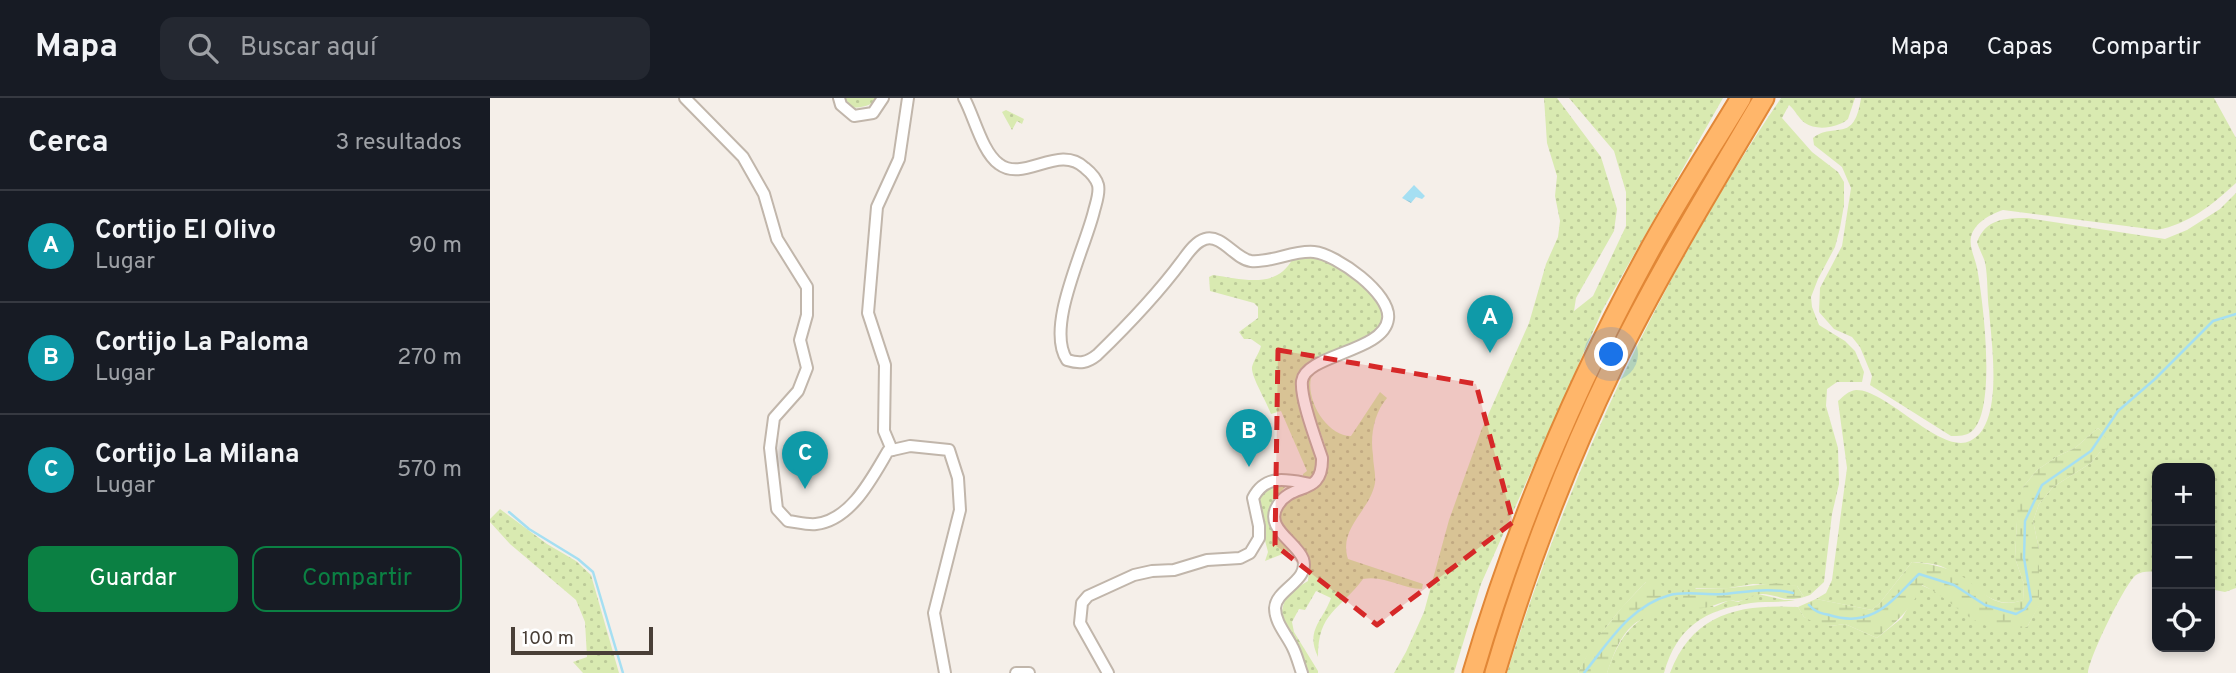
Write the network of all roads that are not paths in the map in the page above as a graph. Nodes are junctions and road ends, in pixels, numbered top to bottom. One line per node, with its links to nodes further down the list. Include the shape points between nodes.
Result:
1 (685, 98): 8 (street, via 743,157 764,194 777,239 807,287 807,315 800,340 807,368 798,391 774,418 770,448 777,509 788,521 817,524 840,515)
2 (839, 98): 3 (street, via 855,116 873,113)
3 (883, 98)
4 (908, 98): 8 (street, via 899,159 877,208 868,313 885,365 884,431)
5 (964, 98): 9 (street, via 991,157 1000,165 1013,170 1067,159 1082,164 1098,187 1060,327 1060,350 1067,360 1088,362 1097,355 1205,239 1214,239 1251,261 1315,252 1356,274 1380,295 1388,311 1384,329 1305,372 1302,380 1322,458)
6 (1741, 98): 15 (highway, via 1646,256 1594,358 1526,514)
7 (1764, 98): 16 (highway, via 1612,367 1549,511)
8 (892, 450): 10 (street, via 910,446 949,450 958,478 960,510 934,614)
9 (1314, 484): 13 (street, via 1278,478 1257,490 1253,498 1259,538 1250,553 1240,558 1134,575 1088,596 1082,603 1080,623); 14 (street, via 1281,501 1275,519 1303,560 1301,575 1275,606 1276,618)
10 (945, 673)
11 (1016, 673): 12 (street)
12 (1029, 673)
13 (1108, 673)
14 (1303, 673)
15 (1473, 673)
16 (1495, 673)

